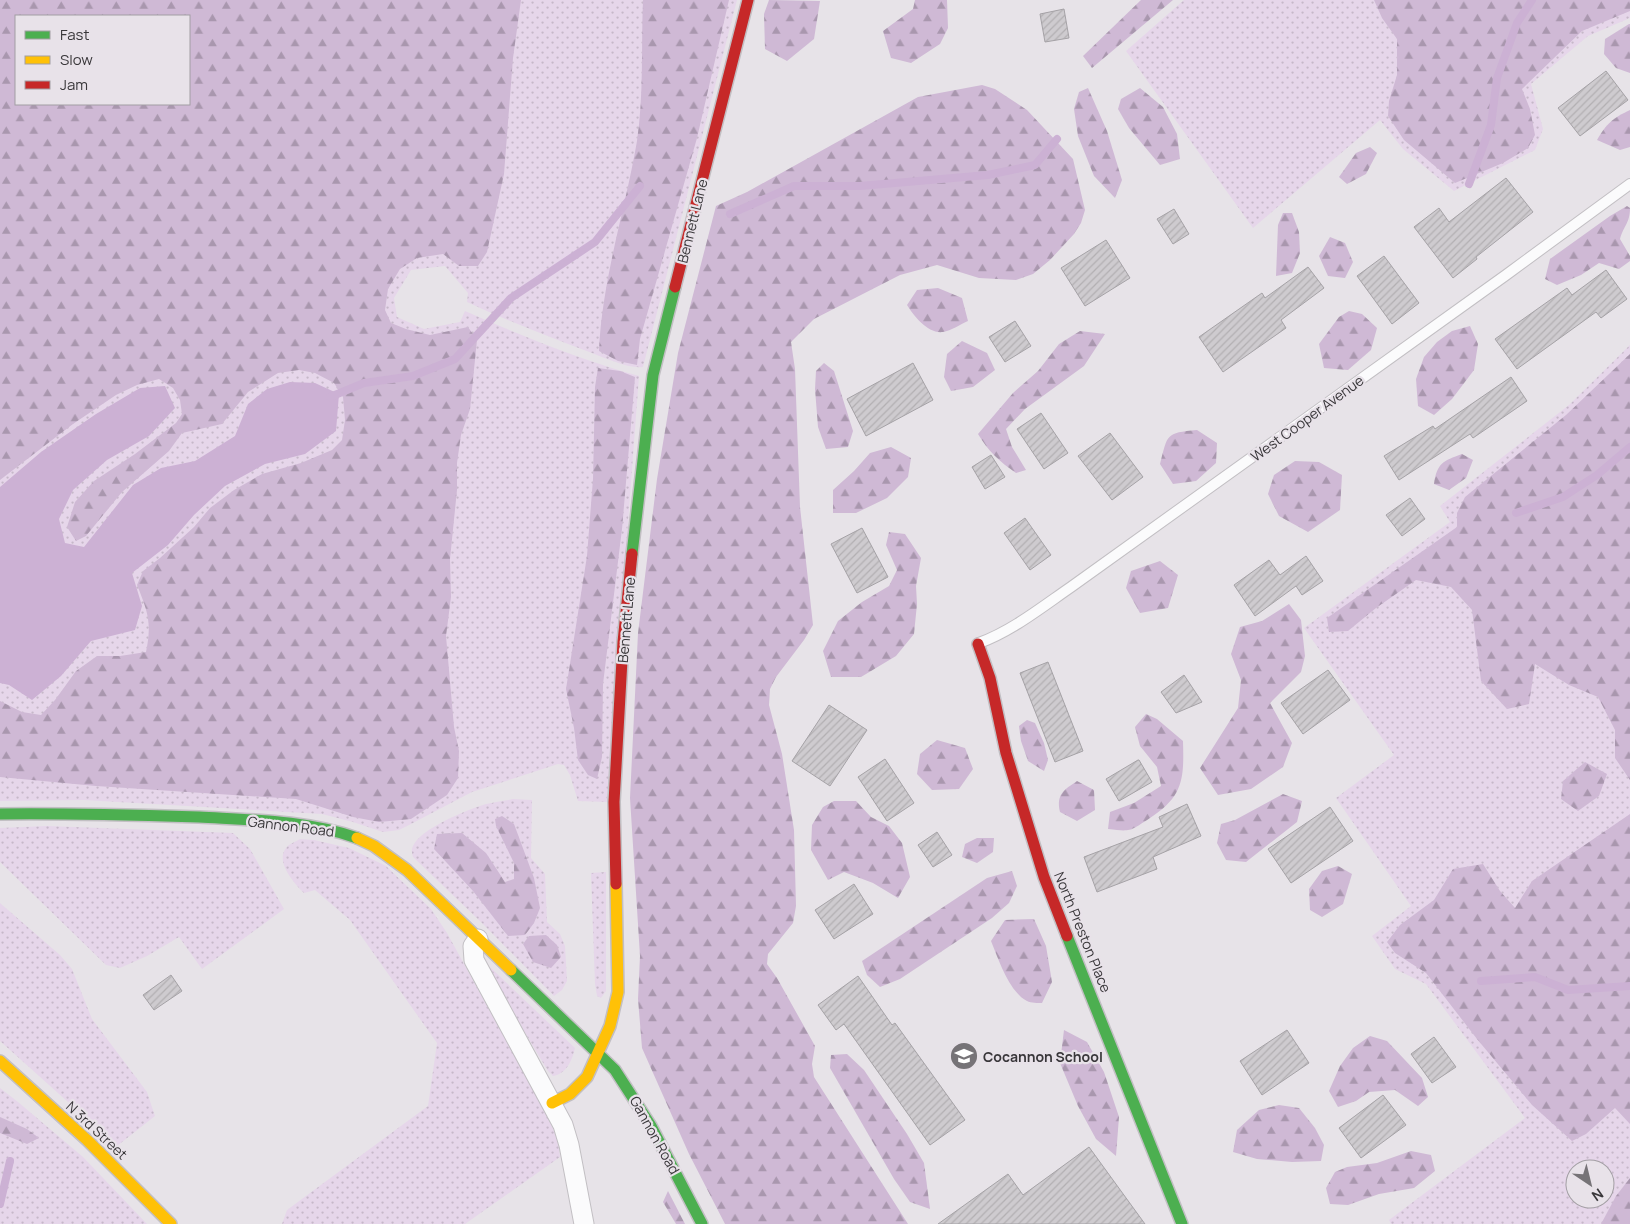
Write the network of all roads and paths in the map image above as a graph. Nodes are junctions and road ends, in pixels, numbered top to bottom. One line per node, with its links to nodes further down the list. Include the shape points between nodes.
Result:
1 (748, 0): 6 (street, Bennett Lane, via 653,375 623,642 614,802 618,992 610,1026)
2 (1630, 184): 3 (lane, West Cooper Avenue, via 1071,587 1010,628)
3 (978, 644): 12 (street, North Preston Place, via 990,678 1006,753 1044,877)
4 (0, 814): 5 (street, Gannon Road, via 255,820 319,827 354,836 407,870)
5 (478, 939): 6 (street, Gannon Road); 8 (street, via 473,946 474,960)
6 (598, 1053): 8 (street, Bennett Lane, via 587,1077 570,1094); 11 (street, Gannon Road, via 631,1091)
7 (0, 1061): 9 (street, N 3rd Street)
8 (552, 1103): 10 (street, via 569,1145)
9 (171, 1224)
10 (584, 1224)
11 (702, 1224)
12 (1182, 1224)

